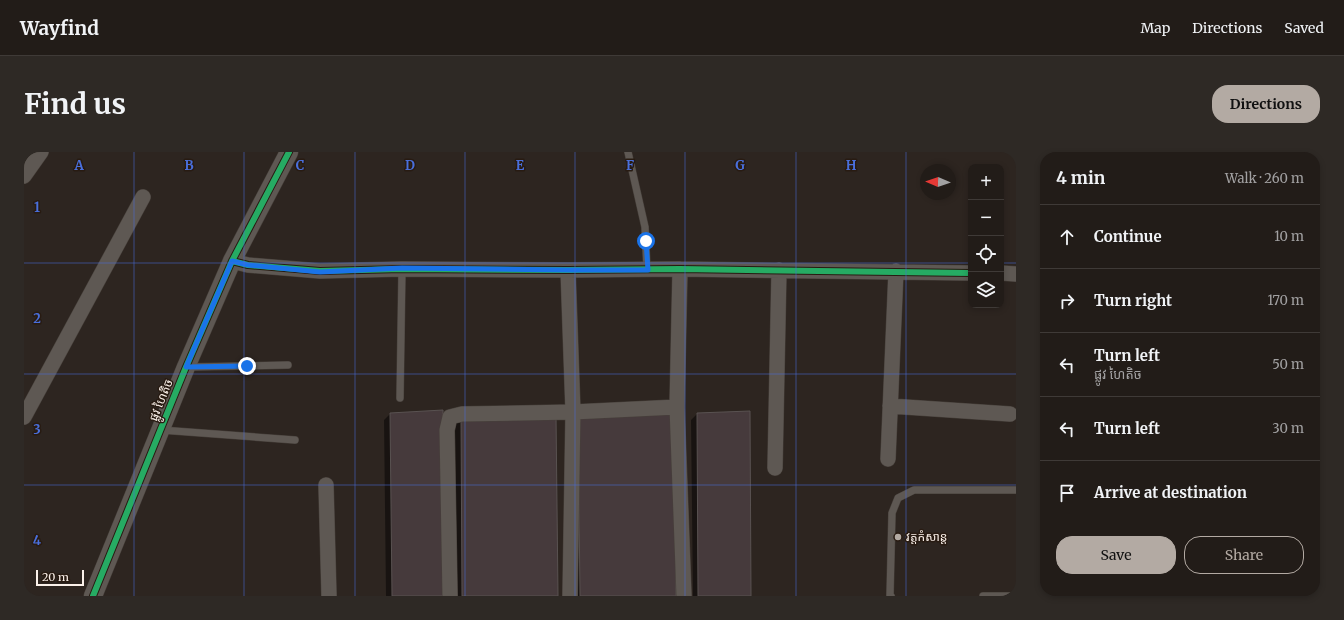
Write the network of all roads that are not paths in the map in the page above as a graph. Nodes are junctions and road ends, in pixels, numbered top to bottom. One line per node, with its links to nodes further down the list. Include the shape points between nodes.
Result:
1 (41, 152): 4 (street)
2 (289, 152): 6 (street, ផ្លូវ ហៃតិច)
3 (628, 152): 10 (lane, via 646,227)
4 (24, 176)
5 (143, 198): 23 (street)
6 (232, 261): 7 (street, via 320,272); 17 (street, ផ្លូវ ហៃតិច)
7 (402, 268): 9 (street); 18 (lane)
8 (680, 269): 10 (street); 11 (street); 20 (street)
9 (568, 270): 10 (street); 21 (street)
10 (648, 270)
11 (779, 270): 12 (street); 27 (street)
12 (896, 271): 13 (street); 19 (street)
13 (968, 273)
14 (1004, 273): 15 (street)
15 (1016, 274)
16 (288, 365): 17 (lane)
17 (186, 367): 24 (street, ផ្លូវ ហៃតិច)
18 (400, 398)
19 (890, 406): 22 (street); 26 (street)
20 (678, 407): 21 (street); 34 (street)
21 (573, 412): 32 (street, via 462,414 450,417 447,430); 33 (street)
22 (1010, 414)
23 (24, 418)
24 (160, 430): 25 (lane); 30 (street, ផ្លូវ ហៃតិច)
25 (295, 440)
26 (888, 459)
27 (775, 468)
28 (326, 485): 31 (street)
29 (1016, 490): 35 (lane, via 914,490 898,498 892,513)
30 (93, 596)
31 (329, 596)
32 (450, 596)
33 (570, 596)
34 (684, 596)
35 (891, 596)
36 (983, 596): 37 (lane)
37 (1013, 596)

